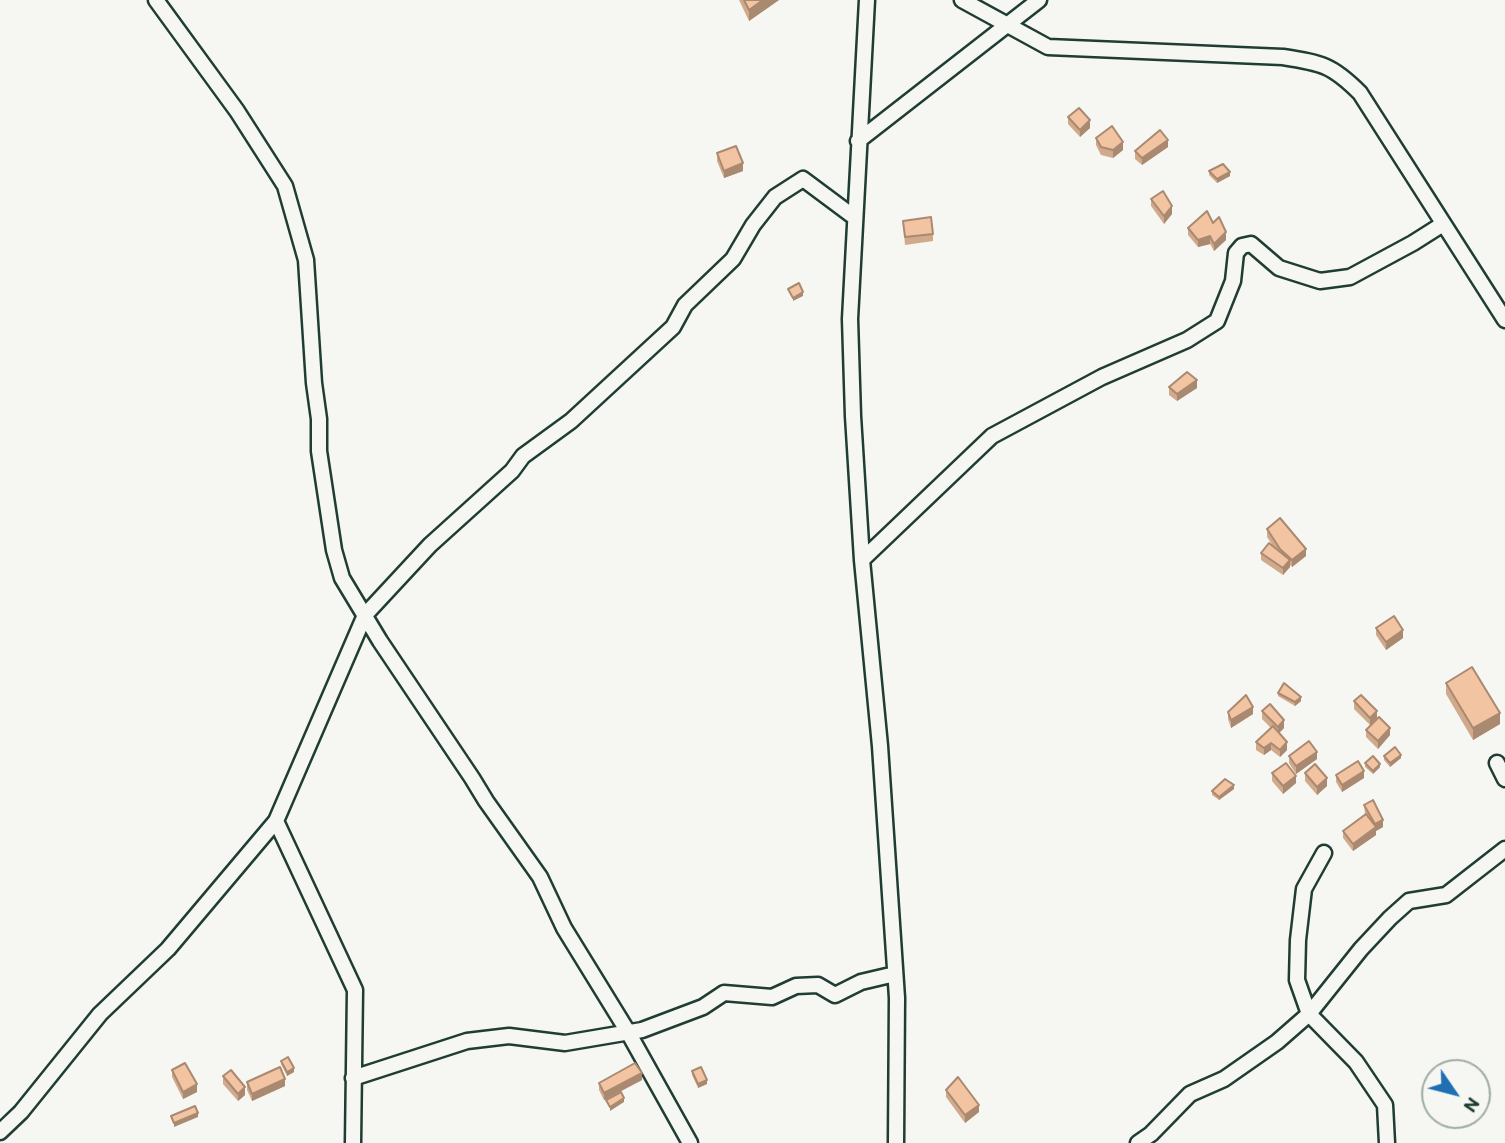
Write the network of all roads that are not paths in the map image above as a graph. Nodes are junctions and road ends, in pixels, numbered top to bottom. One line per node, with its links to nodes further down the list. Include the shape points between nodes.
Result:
1 (156, 0): 11 (street, via 285,186 306,260 319,451 334,550 342,578)
2 (867, 0): 6 (street)
3 (962, 0): 5 (street)
4 (1039, 0): 5 (street)
5 (1006, 24): 6 (street); 8 (street, via 1048,47 1283,57 1338,71 1360,93)
6 (858, 141): 7 (street)
7 (854, 217): 10 (street, via 850,319); 11 (street, via 803,179 775,197 733,259 685,305 673,327 571,421 523,456)
8 (1443, 225): 9 (street); 10 (street, via 1350,277 1320,281 1279,268 1251,244 1242,247 1217,321 992,436)
9 (1505, 320)
10 (862, 560): 17 (street)
11 (365, 615): 14 (street); 19 (street, via 540,877 564,928)
12 (1497, 763): 13 (street)
13 (1505, 779)
14 (276, 821): 20 (street, via 355,989); 21 (street, via 168,948 100,1014)
15 (1505, 849): 18 (street, via 1446,895 1409,901 1361,949)
16 (1324, 853): 18 (street, via 1304,889 1298,940 1297,980)
17 (895, 974): 19 (street, via 835,995 818,985 796,986 772,997 724,993 658,1025); 24 (street)
18 (1309, 1014): 25 (street, via 1223,1079 1190,1094); 26 (street, via 1356,1062 1385,1105)
19 (628, 1032): 20 (street, via 565,1043 509,1036 467,1041); 23 (street)
20 (353, 1078): 22 (street)
21 (0, 1132)
22 (353, 1143)
23 (690, 1143)
24 (896, 1143)
25 (1138, 1143)
26 (1387, 1143)

